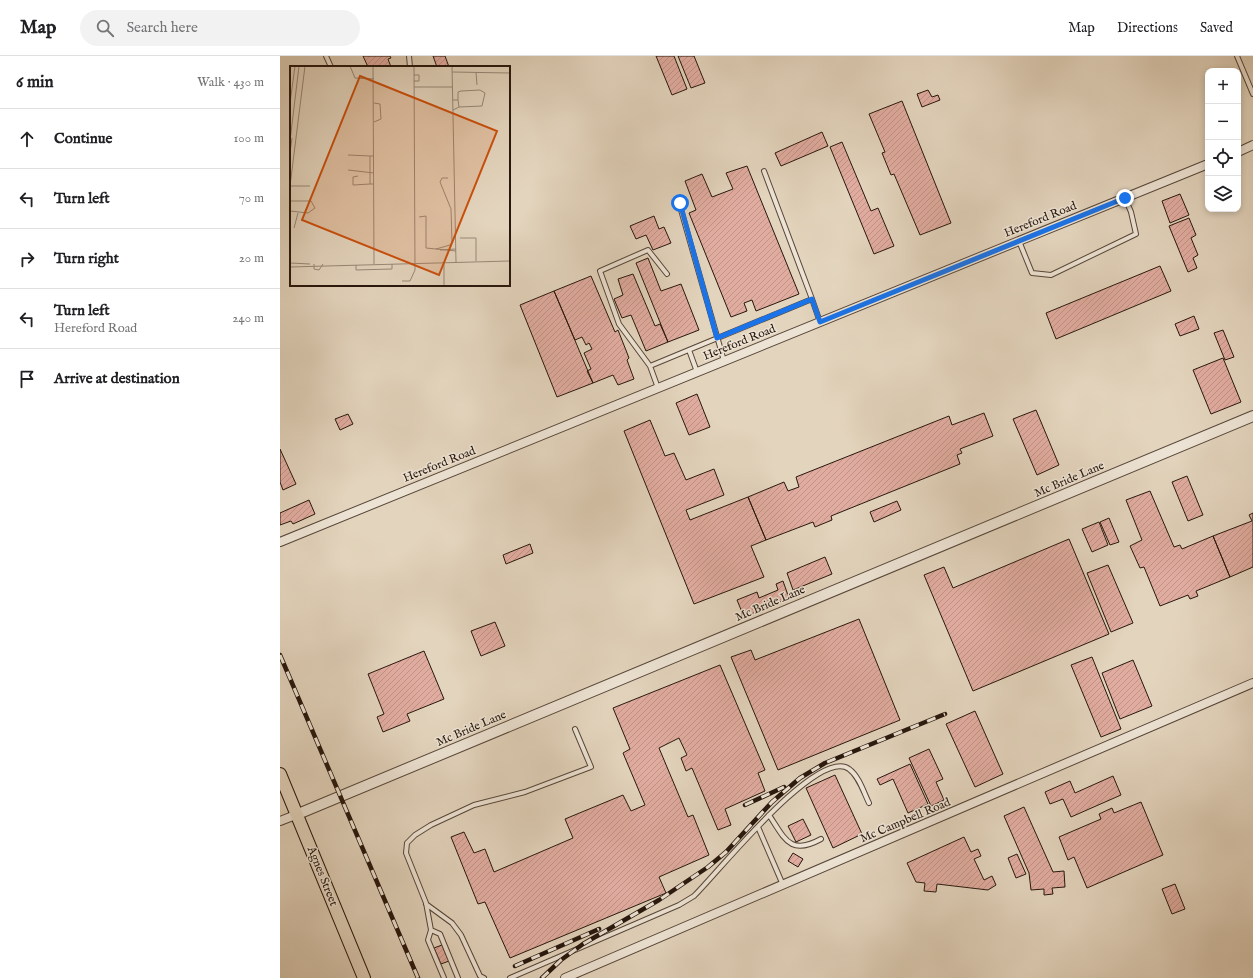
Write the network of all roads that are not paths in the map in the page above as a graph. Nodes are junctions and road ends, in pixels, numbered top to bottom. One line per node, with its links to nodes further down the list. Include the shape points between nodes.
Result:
1 (326, 56): 4 (lane)
2 (409, 56): 5 (lane)
3 (1237, 56): 6 (lane)
4 (331, 66)
5 (410, 66)
6 (1253, 94)
7 (1253, 145): 8 (street)
8 (1241, 151)
9 (1205, 165): 11 (street, Hereford Road)
10 (764, 171): 15 (lane)
11 (1125, 198): 13 (street, Hereford Road); 13 (lane, via 1136,234 1051,275 1032,273)
12 (680, 203): 17 (lane)
13 (1018, 241): 16 (street, Hereford Road)
14 (667, 274): 20 (lane, via 648,250 600,272 619,324)
15 (812, 299): 16 (lane); 17 (lane)
16 (820, 322): 19 (street, Hereford Road)
17 (717, 338): 18 (lane); 19 (lane)
18 (689, 350): 20 (lane); 21 (lane)
19 (724, 361): 21 (street, Hereford Road)
20 (650, 366): 22 (lane)
21 (697, 372): 22 (street, Hereford Road)
22 (658, 388): 24 (street, Hereford Road)
23 (1253, 416): 29 (street, Mc Bride Lane)
24 (280, 542)
25 (1253, 684): 34 (street, Mc Campbell Road)
26 (575, 729): 35 (lane, via 592,767 525,792 474,805 431,825 407,843 406,853)
27 (280, 774): 29 (main road, Agnes Street)
28 (869, 803): 30 (lane, via 849,768 838,766 810,779)
29 (298, 814): 31 (street); 37 (main road, Agnes Street)
30 (769, 815): 32 (lane); 33 (lane, via 783,836 792,844 799,847)
31 (280, 821)
32 (758, 827): 34 (lane); 41 (lane, via 694,896 679,905)
33 (821, 839)
34 (783, 885): 42 (street, Mc Campbell Road)
35 (426, 903): 36 (lane); 40 (lane, via 452,923 461,935 480,976)
36 (431, 930): 38 (lane, via 428,940); 39 (lane, via 440,934)
37 (364, 978)
38 (444, 978)
39 (458, 978)
40 (484, 978)
41 (510, 978)
42 (566, 978)

